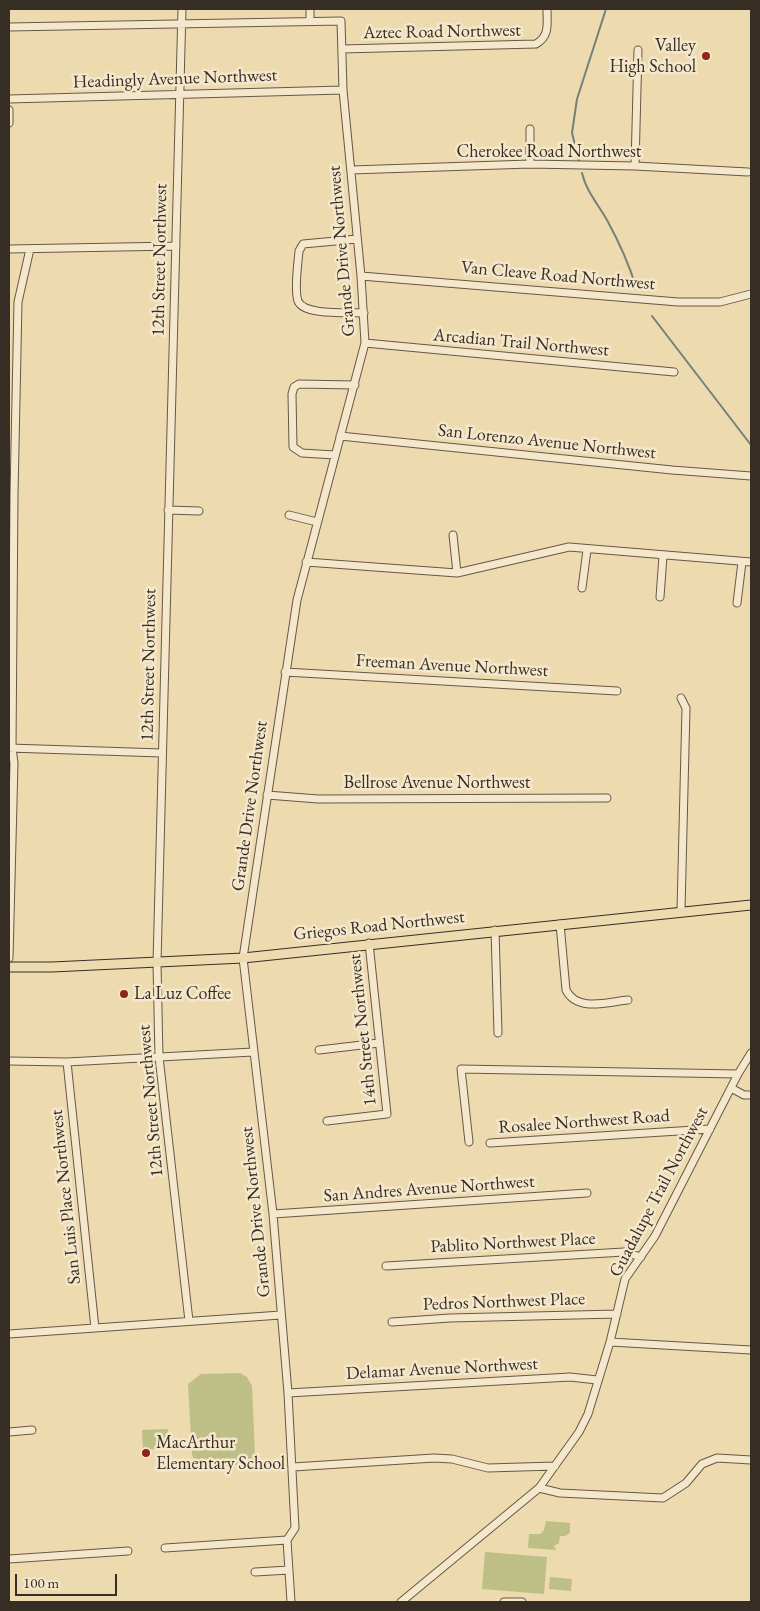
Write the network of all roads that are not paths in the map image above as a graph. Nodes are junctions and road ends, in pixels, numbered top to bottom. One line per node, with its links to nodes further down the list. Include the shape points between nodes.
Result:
1 (182, 9): 6 (street, 12th Street Northwest)
2 (310, 9): 4 (street)
3 (547, 9): 8 (street, Aztec Road Northwest, via 547,32 536,44)
4 (310, 20): 5 (street, Aztec Road Northwest); 6 (street, Aztec Road Northwest)
5 (341, 21): 8 (street, Grande Drive Northwest)
6 (182, 23): 7 (street, Aztec Road Northwest); 11 (street, 12th Street Northwest)
7 (9, 27)
8 (342, 49): 10 (street, Grande Drive Northwest)
9 (638, 50): 17 (street)
10 (343, 90): 11 (street, Headingly Avenue Northwest); 18 (street, Grande Drive Northwest)
11 (179, 94): 12 (street, Headingly Avenue Northwest); 21 (street, 12th Street Northwest)
12 (9, 99)
13 (9, 110): 14 (street)
14 (9, 124)
15 (530, 129): 16 (street)
16 (530, 164): 17 (street, Cherokee Road Northwest); 18 (street, Cherokee Road Northwest)
17 (635, 166): 19 (street, Cherokee Road Northwest)
18 (351, 170): 20 (street, Grande Drive Northwest)
19 (748, 172)
20 (357, 239): 24 (street, Grande Drive Northwest); 28 (street, via 303,244 298,251 298,300 302,308 312,311)
21 (176, 246): 23 (street); 37 (street, 12th Street Northwest)
22 (9, 249): 23 (street)
23 (30, 249): 27 (street)
24 (361, 276): 25 (street, Van Cleave Road Northwest, via 678,302 720,302); 28 (street, Grande Drive Northwest)
25 (751, 294)
26 (9, 302): 27 (street)
27 (18, 302): 32 (street)
28 (364, 313): 29 (street, Grande Drive Northwest)
29 (365, 343): 30 (street, Arcadian Trail Northwest); 31 (street, Grande Drive Northwest)
30 (674, 372)
31 (355, 385): 33 (street, Grande Drive Northwest); 34 (street, via 299,384 294,387 292,447 302,453)
32 (12, 399): 36 (street)
33 (340, 436): 34 (street, Grande Drive Northwest); 35 (street, San Lorenzo Avenue Northwest)
34 (335, 455): 40 (street, Grande Drive Northwest)
35 (751, 476)
36 (11, 495): 54 (street)
37 (168, 510): 38 (street); 55 (street, 12th Street Northwest)
38 (200, 511)
39 (289, 515): 40 (street)
40 (317, 522): 44 (street, Grande Drive Northwest)
41 (453, 535): 47 (street)
42 (586, 550): 43 (street); 47 (street, via 569,547); 48 (street)
43 (663, 556): 45 (street); 49 (street)
44 (306, 562): 47 (street); 51 (street, Grande Drive Northwest)
45 (742, 562): 46 (street); 50 (street)
46 (751, 562)
47 (457, 573)
48 (582, 588)
49 (660, 597)
50 (737, 602)
51 (285, 672): 52 (street, Freeman Avenue Northwest); 56 (street, Grande Drive Northwest)
52 (617, 691)
53 (681, 698): 59 (street, via 686,708)
54 (10, 748): 55 (street); 63 (street, via 14,763)
55 (162, 753): 65 (street, 12th Street Northwest)
56 (267, 795): 57 (street, Bellrose Avenue Northwest, via 318,798); 64 (street, Grande Drive Northwest)
57 (607, 798)
58 (751, 905): 59 (main road, Griegos Road Northwest)
59 (681, 910): 60 (main road, Griegos Road Northwest)
60 (560, 924): 61 (main road, Griegos Road Northwest); 67 (street, via 566,990 570,998 589,1004)
61 (495, 930): 62 (main road, Griegos Road Northwest); 68 (street)
62 (369, 943): 64 (main road, Griegos Road Northwest); 69 (street, 14th Street Northwest)
63 (9, 958)
64 (243, 958): 65 (main road, Griegos Road Northwest); 71 (street, Grande Drive Northwest)
65 (157, 963): 66 (main road, Griegos Road Northwest); 73 (street, 12th Street Northwest)
66 (9, 967)
67 (628, 1000)
68 (498, 1033)
69 (379, 1043): 70 (street); 79 (street, 14th Street Northwest, via 387,1114)
70 (319, 1050)
71 (253, 1052): 73 (street); 84 (street, Grande Drive Northwest)
72 (751, 1053): 76 (street, Guadalupe Trail Northwest)
73 (159, 1057): 75 (street); 89 (street, 12th Street Northwest)
74 (9, 1061): 75 (street)
75 (67, 1062): 91 (street, San Luis Place Northwest)
76 (738, 1074): 77 (street, Guadalupe Trail Northwest); 81 (street, via 461,1069)
77 (731, 1088): 78 (street); 80 (street, Guadalupe Trail Northwest)
78 (751, 1095)
79 (327, 1121)
80 (710, 1129): 82 (street, Rosalee Northwest Road); 85 (street, Guadalupe Trail Northwest, via 656,1236)
81 (469, 1142)
82 (490, 1143)
83 (587, 1193): 84 (street, San Andres Avenue Northwest)
84 (273, 1214): 88 (street, Grande Drive Northwest)
85 (641, 1257): 86 (street, Pablito Northwest Place, via 624,1252); 87 (street, Guadalupe Trail Northwest, via 625,1278)
86 (386, 1266)
87 (617, 1314): 90 (street, Pedros Northwest Place); 93 (street, Guadalupe Trail Northwest)
88 (281, 1315): 89 (street); 96 (street, Grande Drive Northwest)
89 (189, 1321): 91 (street)
90 (392, 1322)
91 (95, 1328): 92 (street)
92 (9, 1334)
93 (610, 1342): 94 (street); 95 (street, Guadalupe Trail Northwest)
94 (751, 1350)
95 (597, 1380): 96 (street, Delamar Avenue Northwest, via 570,1377); 100 (street, Guadalupe Trail Northwest, via 588,1414)
96 (288, 1393): 101 (street, Grande Drive Northwest)
97 (32, 1430): 98 (street)
98 (9, 1432)
99 (751, 1460): 102 (street, via 717,1458 702,1464 686,1483 663,1498 560,1493)
100 (555, 1466): 101 (street, via 488,1468 452,1458 434,1458); 102 (street, Guadalupe Trail Northwest)
101 (293, 1467): 103 (street, Grande Drive Northwest, via 295,1528)
102 (539, 1488): 110 (street, Guadalupe Trail Northwest)
103 (287, 1540): 104 (street); 107 (street, Grande Drive Northwest)
104 (165, 1548)
105 (128, 1551): 106 (street)
106 (9, 1559)
107 (289, 1570): 108 (street); 109 (street, Grande Drive Northwest)
108 (255, 1572)
109 (291, 1602)
110 (401, 1602)
111 (504, 1602): 112 (street)
112 (522, 1602)

